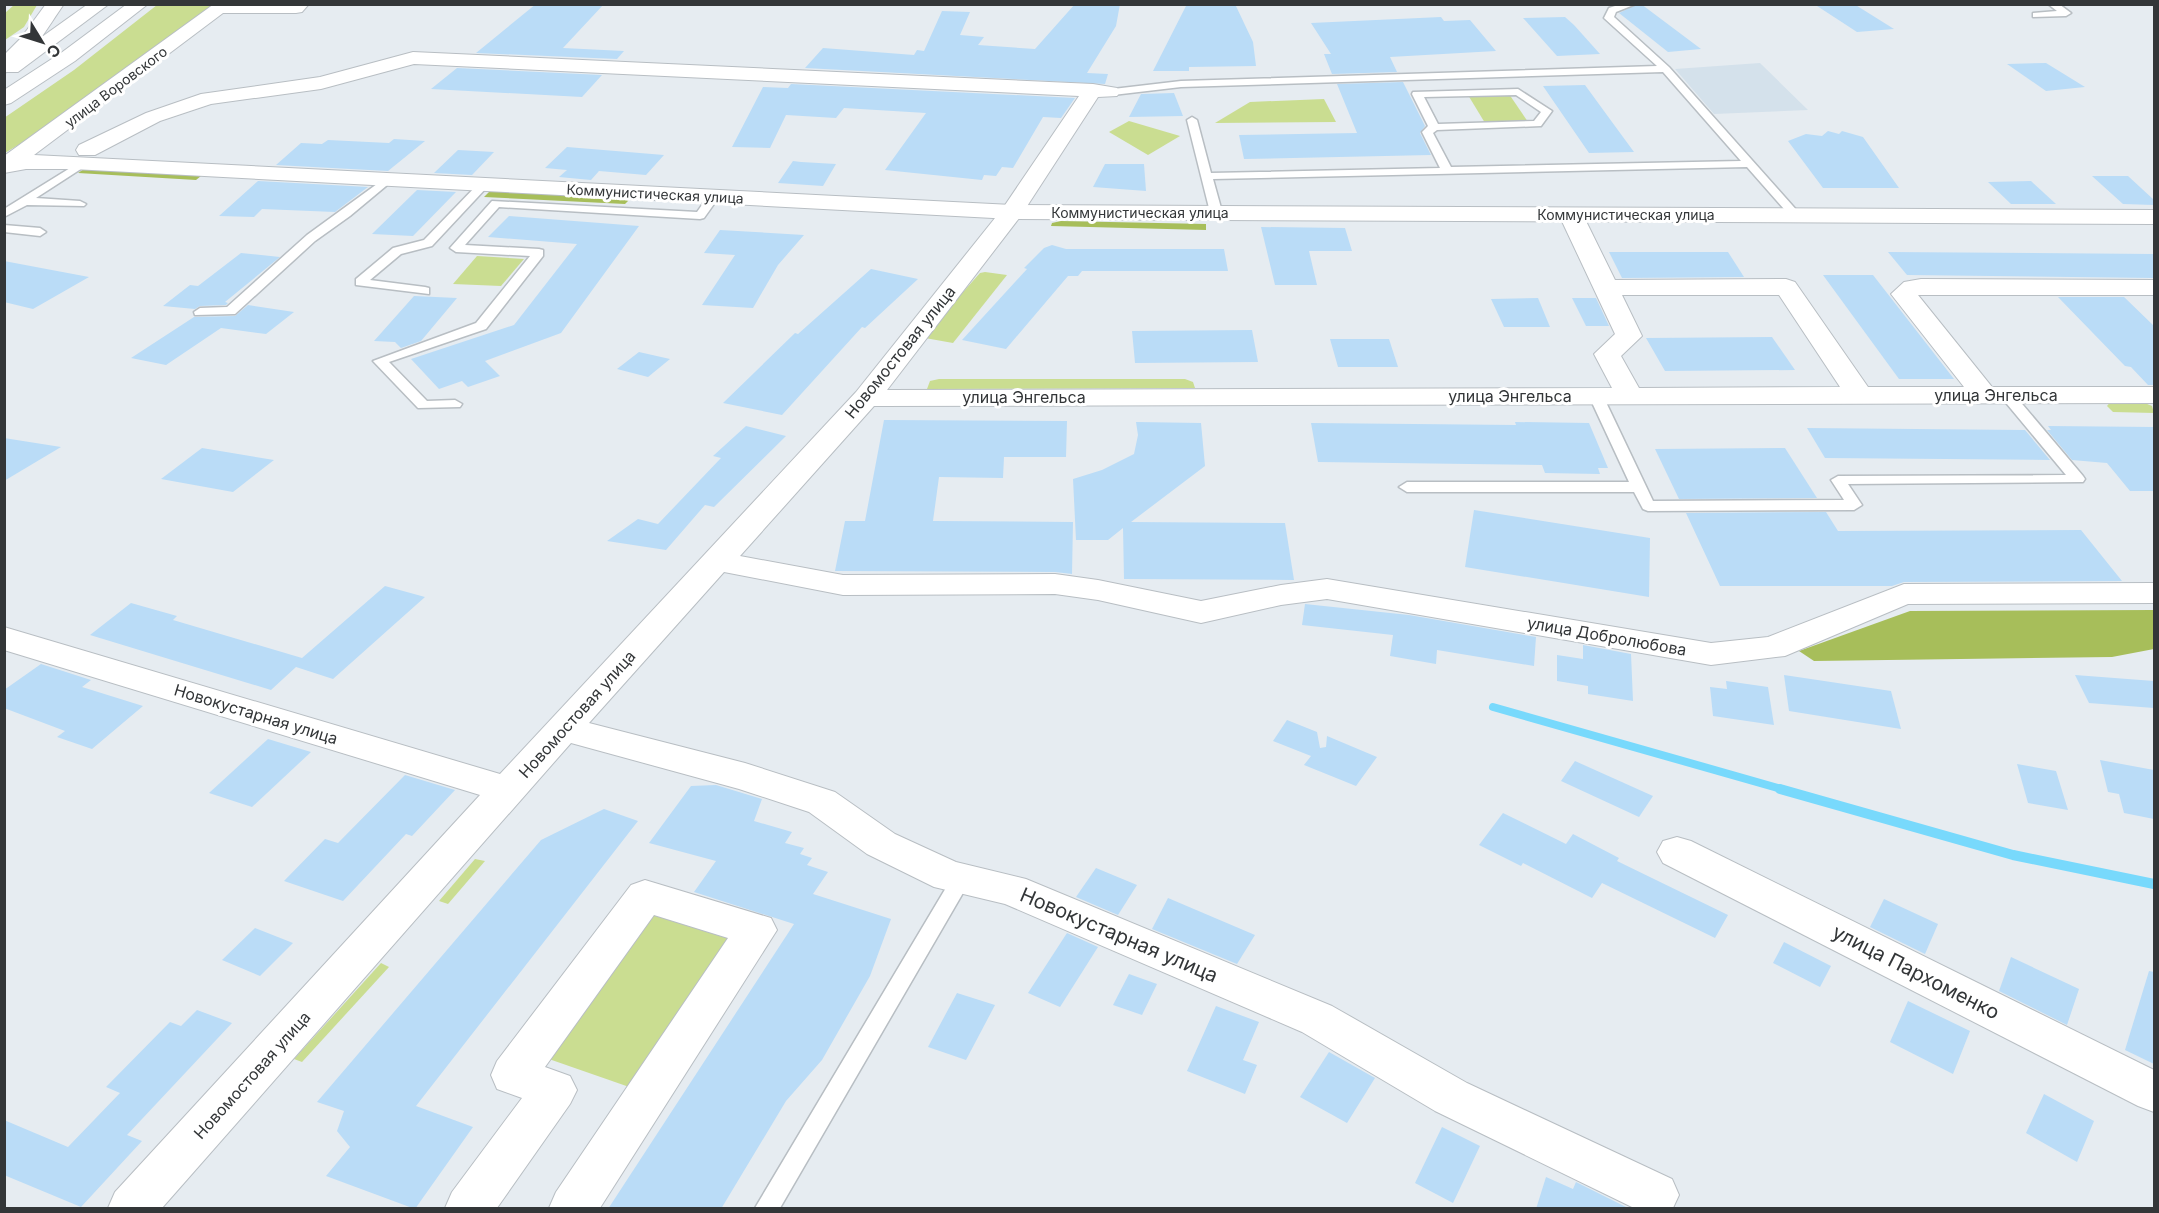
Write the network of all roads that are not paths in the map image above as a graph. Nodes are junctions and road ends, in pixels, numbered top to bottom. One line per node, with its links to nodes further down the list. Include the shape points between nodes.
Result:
1 (55, 4): 9 (street)
2 (100, 4): 11 (street)
3 (139, 4): 13 (street)
4 (300, 4): 7 (street, via 296,8)
5 (1632, 4): 10 (lane, via 1612,10 1610,18)
6 (2052, 4): 8 (lane, via 2066,13)
7 (224, 6): 14 (street, улица Воровского)
8 (2036, 15)
9 (4, 67)
10 (1666, 69): 12 (lane, via 1181,84); 18 (lane)
11 (4, 73)
12 (1103, 91): 17 (street, via 413,58 321,83 208,98 153,117); 28 (street, Новомостовая улица)
13 (4, 99)
14 (73, 119): 17 (street, via 72,129); 19 (street, улица Воровского)
15 (1192, 120): 21 (lane)
16 (1434, 127): 16 (lane, via 1417,94 1518,92 1547,111 1537,124); 20 (lane, via 1427,132)
17 (85, 156): 19 (street, Коммунистическая улица); 22 (street, Коммунистическая улица, via 127,165); 25 (lane)
18 (1750, 164): 20 (lane); 31 (lane)
19 (4, 167)
20 (1448, 172): 21 (lane)
21 (1206, 176): 27 (lane)
22 (388, 179): 23 (street, Коммунистическая улица); 38 (lane, via 311,238 230,311)
23 (483, 185): 24 (street, Коммунистическая улица); 37 (lane, via 428,243 397,251 360,282)
24 (713, 197): 28 (street, Коммунистическая улица); 45 (lane, via 700,216 496,203 456,248 539,253 481,326 380,361 423,405)
25 (25, 201): 26 (lane); 29 (lane)
26 (80, 204)
27 (1215, 208)
28 (1012, 212): 30 (street, Коммунистическая улица); 44 (street, Новомостовая улица)
29 (4, 214)
30 (1570, 215): 31 (street, Коммунистическая улица); 36 (street)
31 (1796, 216): 32 (street, Коммунистическая улица)
32 (2154, 217)
33 (4, 228): 34 (lane)
34 (40, 232)
35 (2154, 287): 39 (street, via 1921,286 1907,290 1905,294)
36 (1606, 288): 42 (street, via 1629,336 1606,354); 43 (street, via 1786,287)
37 (425, 291)
38 (200, 312)
39 (1996, 395): 40 (street, улица Энгельса); 43 (street, улица Энгельса); 47 (lane, via 2078,479 1838,480 1854,505 1648,506)
40 (2154, 395)
41 (1596, 396): 42 (street, улица Энгельса); 44 (street, улица Энгельса); 47 (lane)
42 (1630, 396): 43 (street, улица Энгельса)
43 (1860, 396)
44 (866, 398): 48 (street, Новомостовая улица)
45 (455, 404)
46 (1407, 487): 47 (lane)
47 (1638, 487)
48 (716, 561): 49 (street, улица Добролюбова, via 843,585 1055,584 1201,612 1327,589 1711,654 1773,648 1904,594); 51 (street, Новомостовая улица)
49 (2154, 593)
50 (4, 638): 52 (street, Новокустарная улица)
51 (564, 729): 52 (street, Новомостовая улица); 54 (street, Новокустарная улица, via 745,777 822,802 881,844)
52 (507, 790): 57 (street, Новомостовая улица)
53 (1677, 852): 55 (street, улица Пархоменко)
54 (960, 880): 56 (street, Новокустарная улица, via 1012,890 1317,1019 1451,1097); 60 (lane)
55 (2154, 1092)
56 (1655, 1195)
57 (132, 1209)
58 (469, 1209): 59 (street, via 554,1090 513,1075 645,896 756,930)
59 (573, 1209)
60 (767, 1209)

